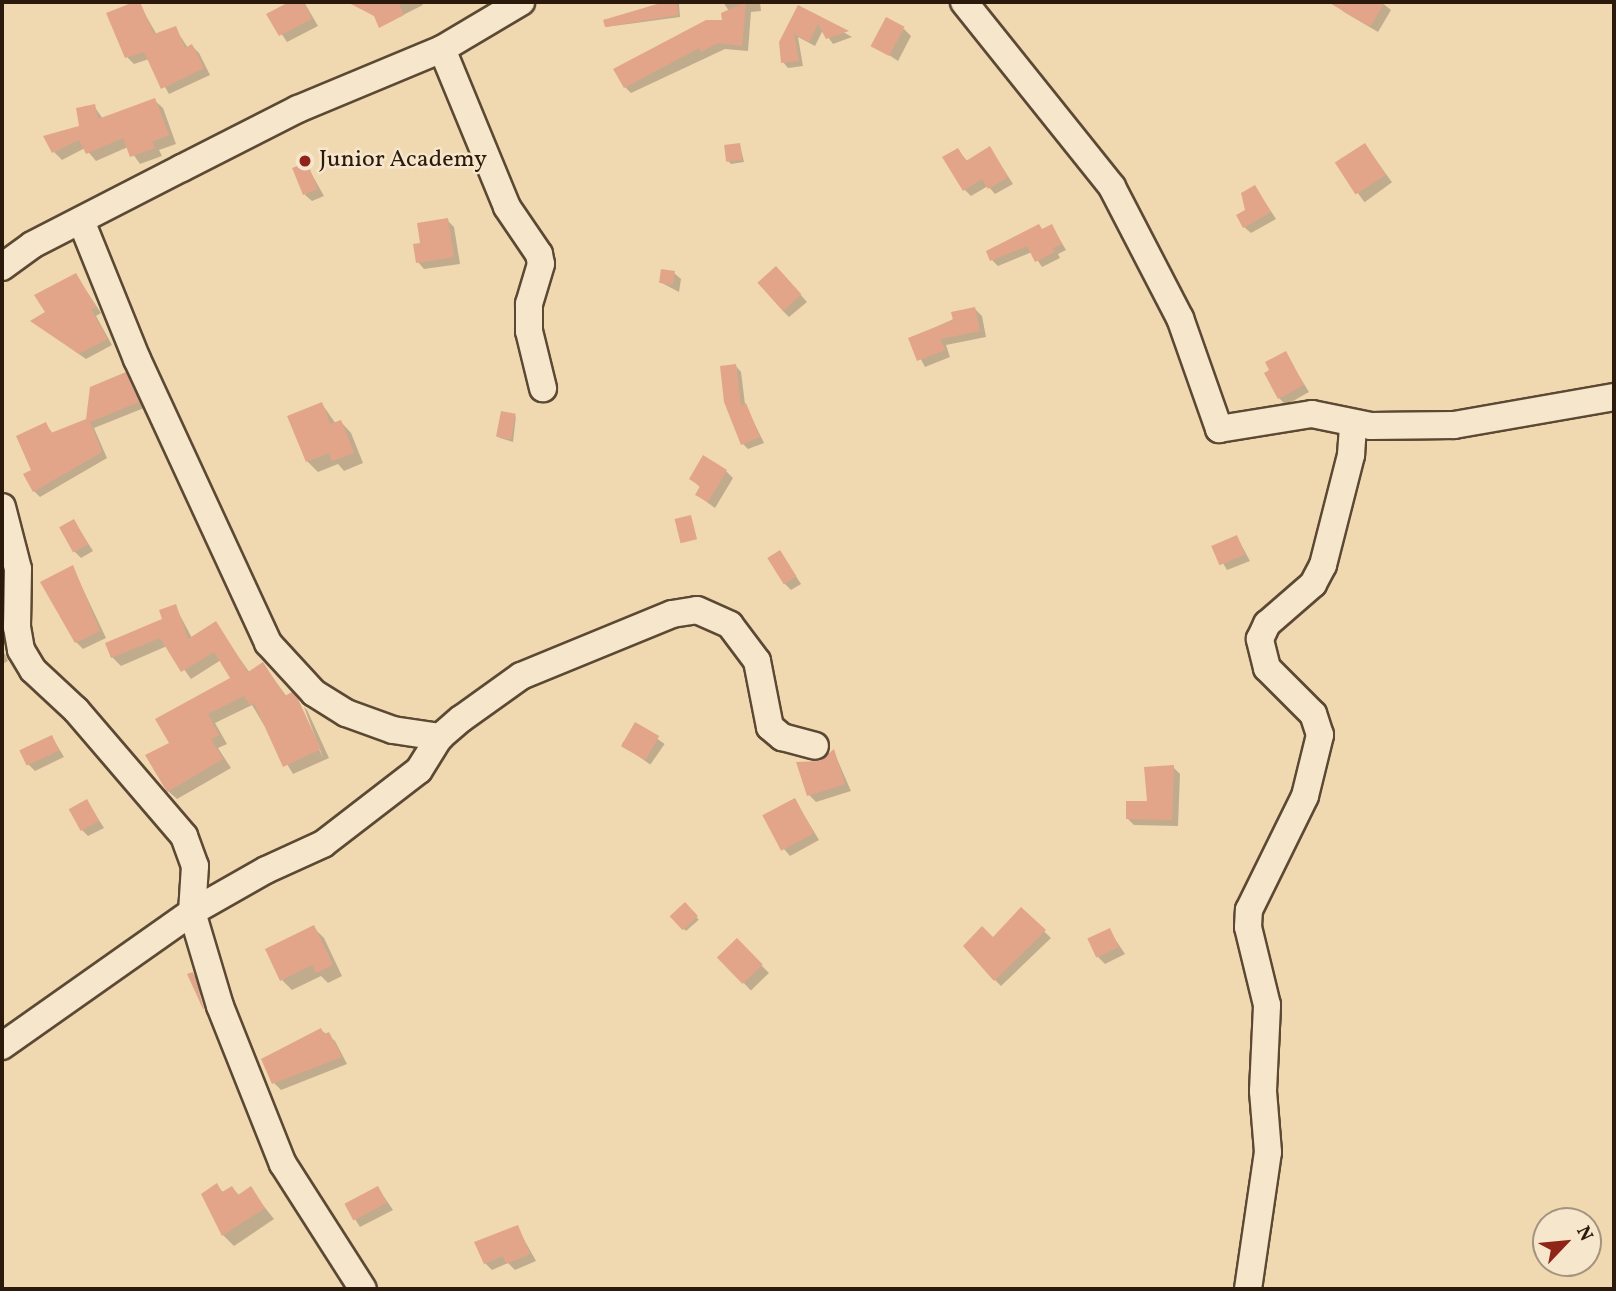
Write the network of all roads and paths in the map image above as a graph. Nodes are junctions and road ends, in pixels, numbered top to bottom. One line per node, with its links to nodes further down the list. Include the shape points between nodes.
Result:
1 (521, 2): 3 (street)
2 (964, 2): 8 (street, via 1112,187 1180,318 1219,429 1312,414)
3 (442, 49): 4 (street, via 298,109); 6 (street, via 507,207 541,264 529,304 529,331)
4 (82, 223): 5 (street, via 32,245); 10 (street, via 137,359 268,643 314,693 345,713 393,730)
5 (2, 267)
6 (543, 388)
7 (1614, 397): 8 (street, via 1454,425)
8 (1353, 424): 15 (street, via 1351,455 1323,565 1307,591 1267,624 1260,639 1267,668 1313,714 1320,736 1301,805 1249,910 1248,927 1267,1006 1262,1091 1268,1152)
9 (2, 507): 12 (street, via 18,569 21,650 33,670 76,710 178,825 195,866)
10 (440, 737): 11 (street, via 534,669 690,609 715,616 748,644 757,662 765,715 772,730); 12 (street, via 419,769 323,845 266,870)
11 (815, 747)
12 (192, 912): 13 (street); 14 (street, via 220,1006 283,1164)
13 (2, 1046)
14 (363, 1289)
15 (1248, 1289)

